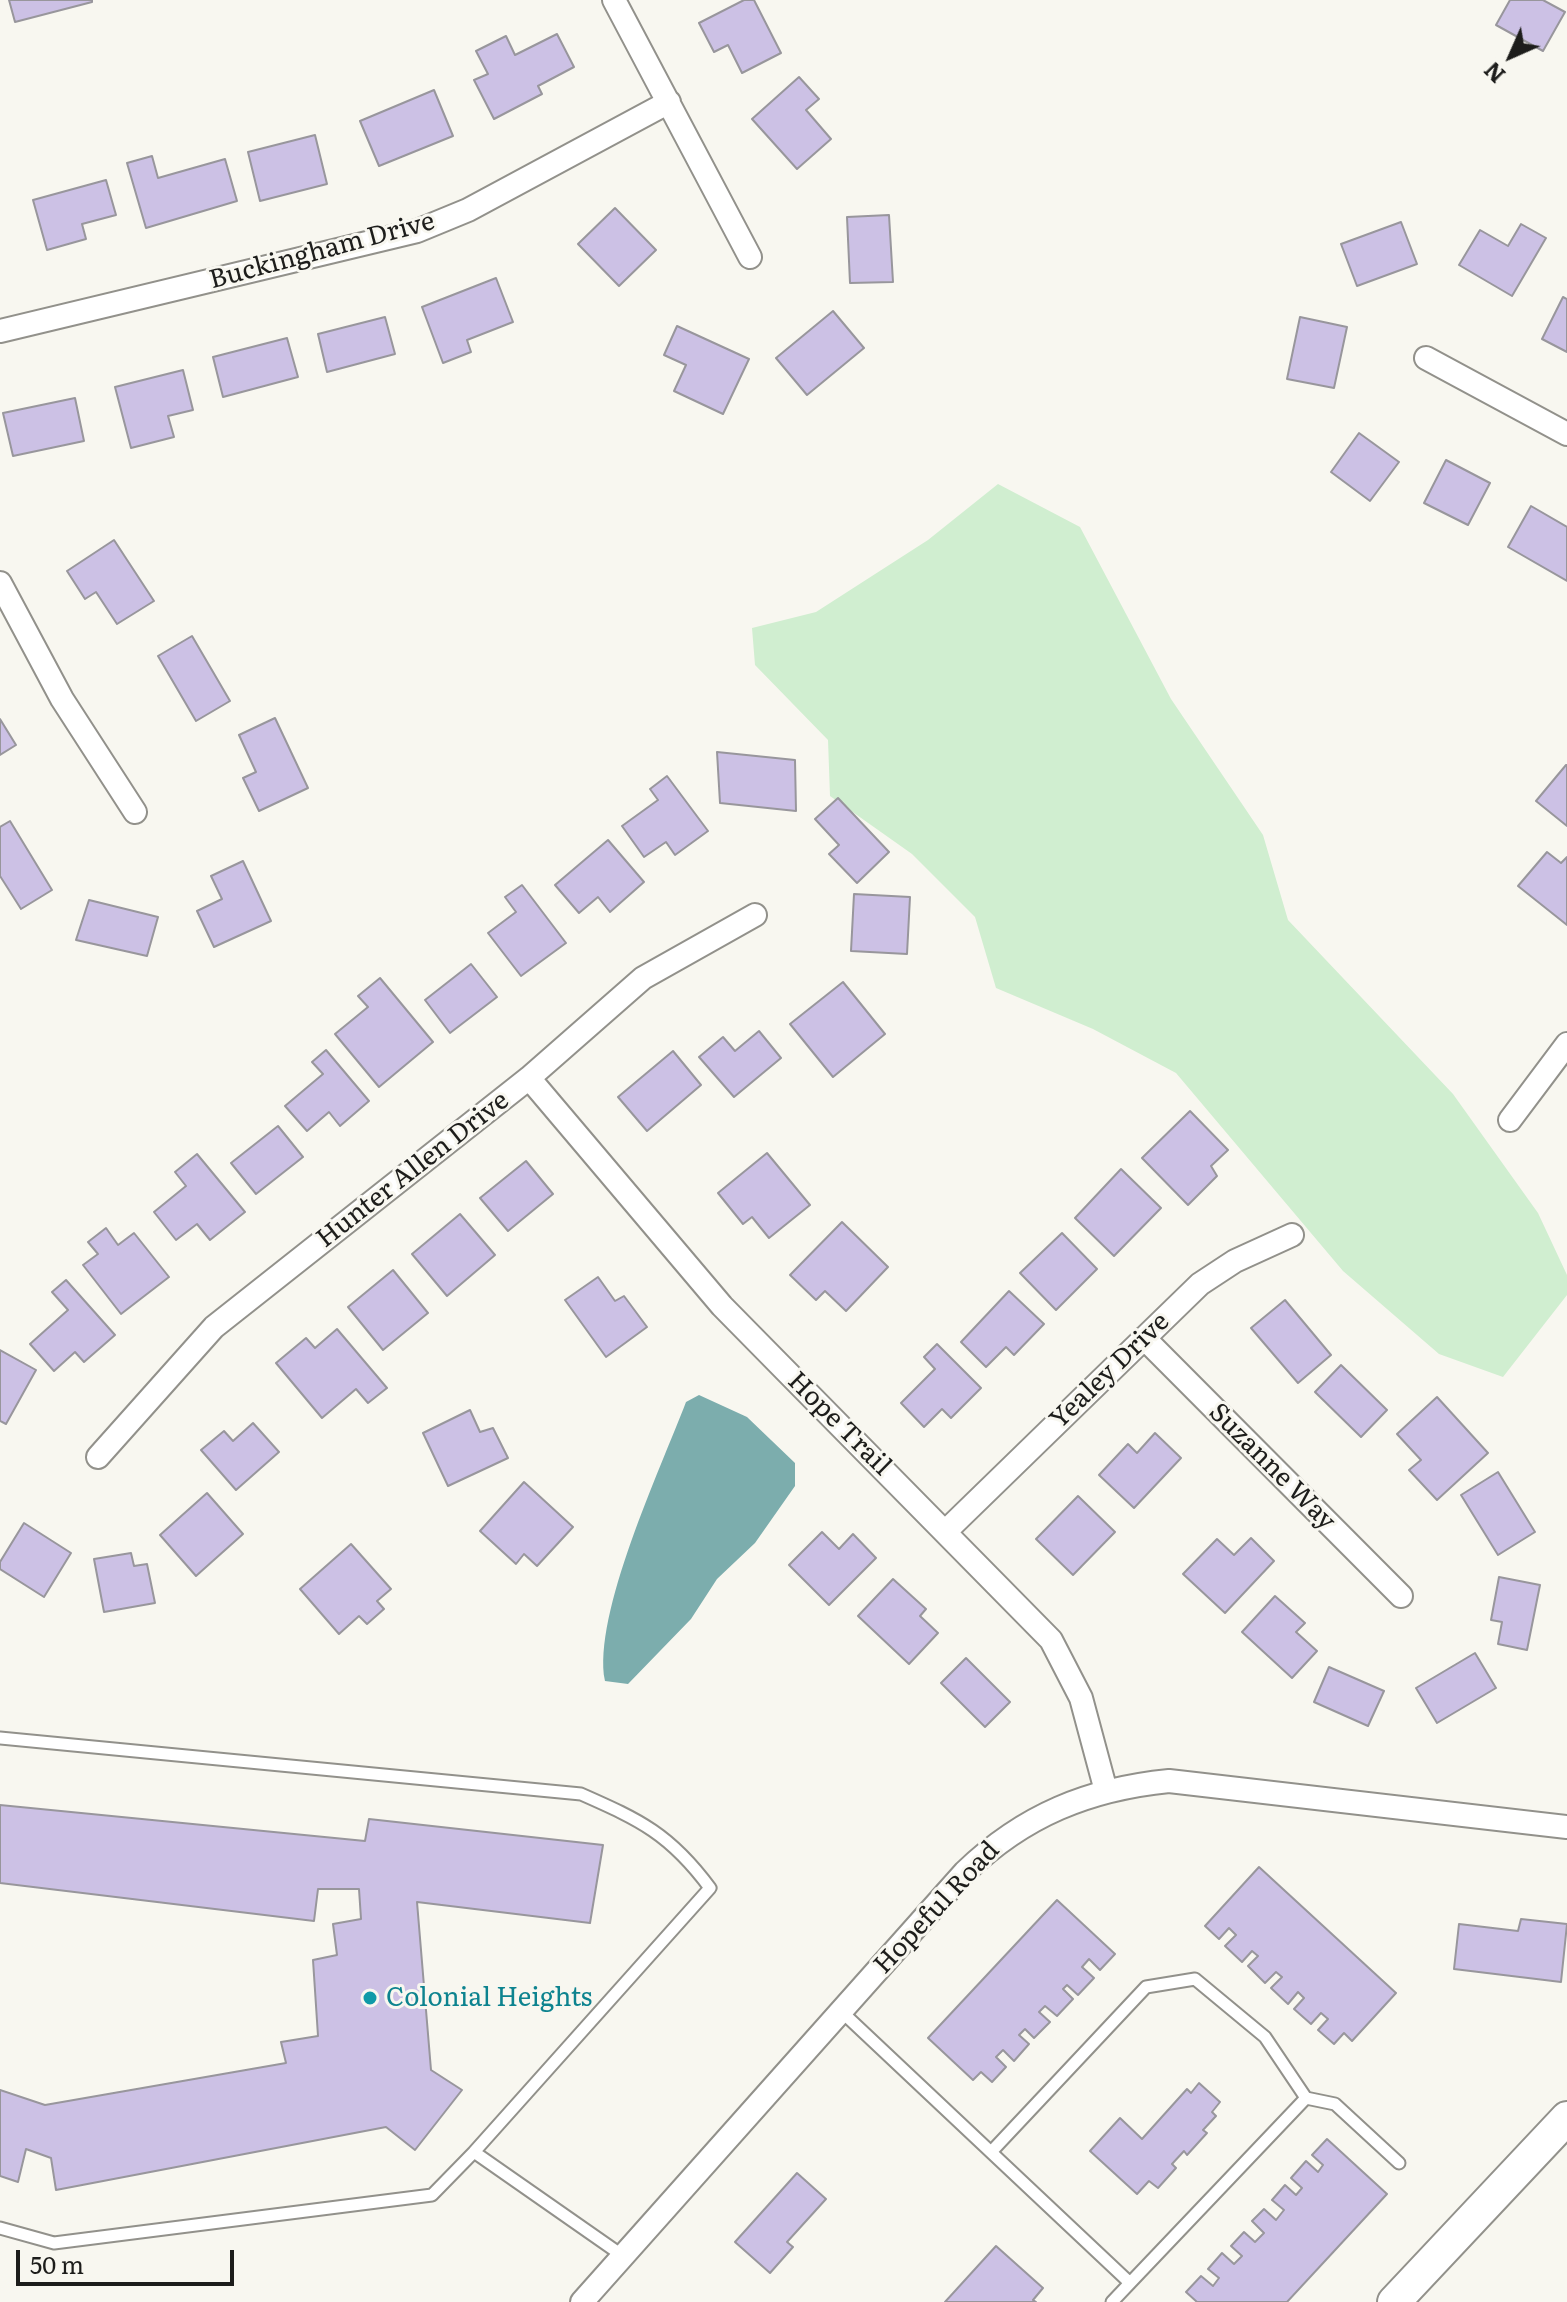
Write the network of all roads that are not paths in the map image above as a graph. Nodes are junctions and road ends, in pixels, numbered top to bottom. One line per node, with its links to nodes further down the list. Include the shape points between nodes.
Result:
1 (614, 0): 2 (street)
2 (669, 102): 3 (street); 4 (street, Buckingham Drive, via 468,210 417,231)
3 (750, 257)
4 (0, 331)
5 (1426, 358): 6 (street)
6 (1567, 434)
7 (0, 583): 8 (street, via 62,699)
8 (135, 812)
9 (755, 915): 11 (street, Hunter Allen Drive, via 643,978)
10 (1567, 1044): 12 (street)
11 (529, 1078): 15 (street, Hunter Allen Drive, via 214,1327); 16 (street, Hope Trail, via 722,1306)
12 (1510, 1120)
13 (1292, 1235): 14 (street, Yealey Drive, via 1200,1284)
14 (1144, 1338): 16 (street, Yealey Drive); 17 (street, Suzanne Way)
15 (98, 1457)
16 (945, 1532): 19 (street, Hope Trail, via 1051,1640 1081,1698)
17 (1401, 1596)
18 (0, 1738): 25 (lane, via 581,1794 648,1824 678,1850 710,1888)
19 (1106, 1791): 20 (street, Hopeful Road, via 1169,1781); 21 (street, Hopeful Road, via 1053,1808 991,1846)
20 (1567, 1827)
21 (841, 2011): 24 (lane); 28 (street, Hopeful Road)
22 (1306, 2098): 24 (lane, via 1265,2037 1195,1979 1146,1987); 26 (lane, via 1335,2104); 29 (lane)
23 (1567, 2118): 32 (main road)
24 (992, 2151): 29 (lane)
25 (474, 2152): 27 (lane, via 432,2195 54,2243); 28 (lane)
26 (1399, 2163)
27 (0, 2228)
28 (623, 2256): 30 (street, Hopeful Road)
29 (1130, 2283): 31 (lane)
30 (582, 2302)
31 (1112, 2302)
32 (1394, 2302)

